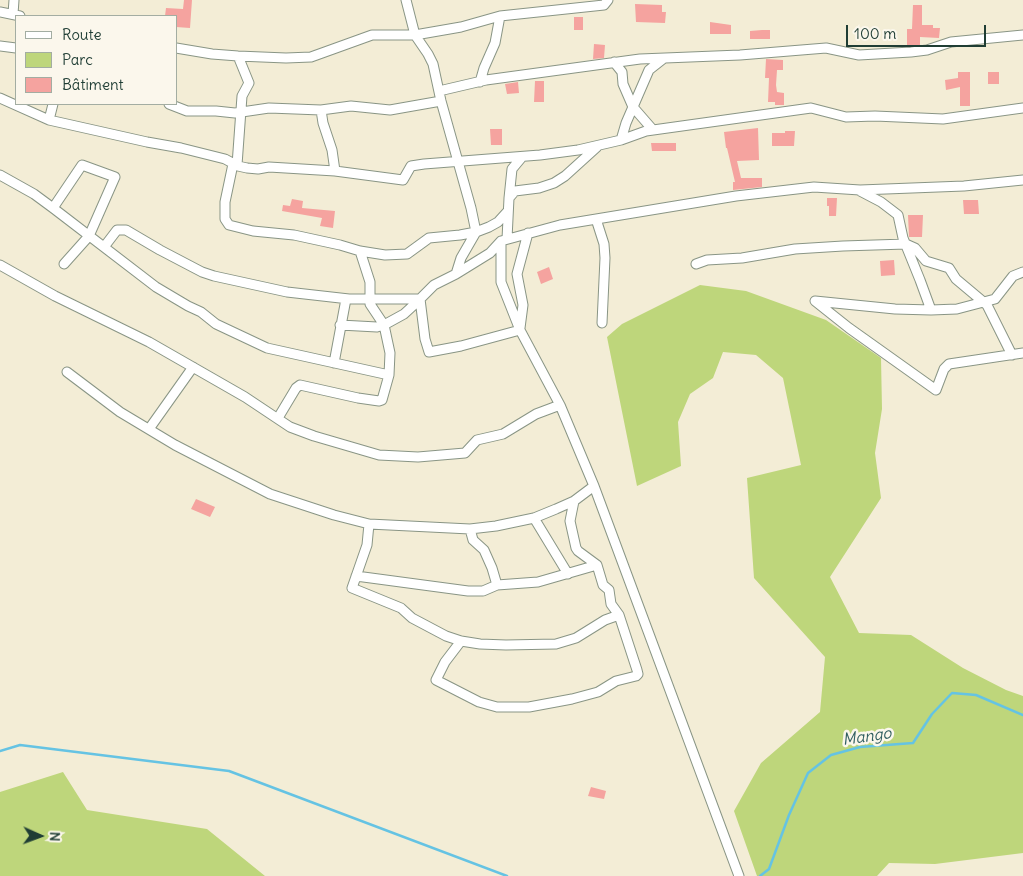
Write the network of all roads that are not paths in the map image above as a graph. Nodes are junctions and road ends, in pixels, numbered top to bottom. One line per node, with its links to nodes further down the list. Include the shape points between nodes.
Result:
1 (14, 0): 5 (street)
2 (406, 0): 8 (street)
3 (608, 0): 6 (street, via 604,5)
4 (0, 12): 5 (street)
5 (16, 15)
6 (500, 16): 8 (street); 15 (street, via 495,43)
7 (1023, 35): 13 (street, via 951,42 911,52 859,54 826,48)
8 (415, 36): 12 (street, via 372,35 311,57); 16 (street, via 428,54)
9 (0, 46): 10 (street)
10 (15, 48)
11 (178, 48): 12 (street)
12 (238, 56): 27 (street, via 249,83 242,96)
13 (663, 59): 14 (street); 23 (street, via 649,70)
14 (614, 62): 15 (street); 23 (street, via 622,72 623,84)
15 (480, 82): 16 (street)
16 (439, 91): 18 (street)
17 (0, 98): 19 (street)
18 (441, 101): 25 (street, via 390,110 351,106); 34 (street)
19 (15, 105)
20 (16, 105): 28 (street)
21 (53, 105): 28 (street)
22 (172, 105): 27 (street, via 187,111)
23 (633, 107): 30 (street); 31 (street)
24 (1023, 108): 30 (street, via 943,119 846,117 811,108)
25 (333, 109): 26 (street); 29 (street)
26 (321, 110): 27 (street, via 258,108); 29 (street)
27 (241, 113): 35 (street)
28 (49, 120): 35 (street, via 181,148)
29 (325, 128): 36 (street)
30 (654, 130): 31 (street)
31 (621, 140): 32 (street)
32 (597, 147): 33 (street); 40 (street, via 554,183 514,191)
33 (522, 157): 34 (street); 40 (street, via 512,169)
34 (458, 160): 36 (street, via 411,166 403,180); 44 (street)
35 (235, 164): 36 (street, via 254,169); 50 (street, via 226,193 225,219 229,225 294,235)
36 (335, 171)
37 (0, 175): 41 (street)
38 (1023, 180): 39 (street)
39 (860, 190): 43 (street, via 814,187); 48 (street, via 898,215)
40 (509, 198): 42 (street)
41 (53, 208): 46 (street); 46 (street, via 82,164 114,176)
42 (508, 211): 44 (street, via 498,222); 47 (street)
43 (596, 219): 45 (street); 61 (street, via 605,258)
44 (476, 232): 50 (street, via 430,238 407,254); 55 (street)
45 (528, 233): 47 (street); 64 (street, via 517,274 523,305)
46 (89, 236): 49 (street); 51 (street)
47 (504, 240): 55 (street, via 490,253); 64 (street, via 501,282)
48 (906, 244): 52 (street, via 795,249); 59 (street, via 915,248 926,261 949,268 956,279); 60 (street)
49 (104, 247): 56 (street, via 117,230 126,230 214,276 287,292); 67 (street, via 156,287 216,324 267,348)
50 (360, 251): 57 (street, via 370,282)
51 (64, 264)
52 (696, 264)
53 (0, 265): 68 (street)
54 (1023, 272): 59 (street, via 1013,276 995,299)
55 (456, 274): 58 (street, via 434,285)
56 (346, 299): 57 (street); 62 (street)
57 (370, 299): 58 (street); 63 (street, via 372,309)
58 (419, 299): 63 (street, via 404,314); 64 (street, via 429,352)
59 (982, 302): 60 (street, via 957,309); 66 (street, via 991,310)
60 (931, 310): 66 (street, via 815,301 936,390 949,364)
61 (602, 322)
62 (340, 325): 63 (street); 67 (street)
63 (384, 325): 70 (street, via 390,353)
64 (520, 329): 71 (street)
65 (1023, 353): 66 (street)
66 (1012, 355)
67 (334, 363): 70 (street)
68 (193, 367): 72 (street); 73 (street)
69 (67, 372): 73 (street, via 120,412)
70 (389, 375): 72 (street, via 379,402 300,385)
71 (560, 405): 72 (street, via 536,414 503,434 477,440 465,453 418,457 379,455 314,436 290,427); 74 (street)
72 (278, 418)
73 (149, 429): 77 (street, via 270,494)
74 (594, 486): 75 (street); 85 (street)
75 (574, 501): 76 (street); 79 (street, via 570,521 576,548)
76 (534, 518): 78 (street); 80 (street)
77 (369, 524): 78 (street); 81 (street, via 367,545)
78 (470, 529): 82 (street, via 473,540 484,550)
79 (596, 565): 80 (street); 83 (street, via 602,585 609,590)
80 (568, 574): 82 (street, via 538,582)
81 (356, 576): 82 (street, via 468,591 483,591); 84 (street, via 353,589 401,608 412,618)
82 (497, 585)
83 (619, 615): 84 (street, via 576,638 556,644 506,646); 84 (street, via 638,674 572,700 529,707 497,707 437,682 445,662)
84 (461, 641)
85 (739, 876)

